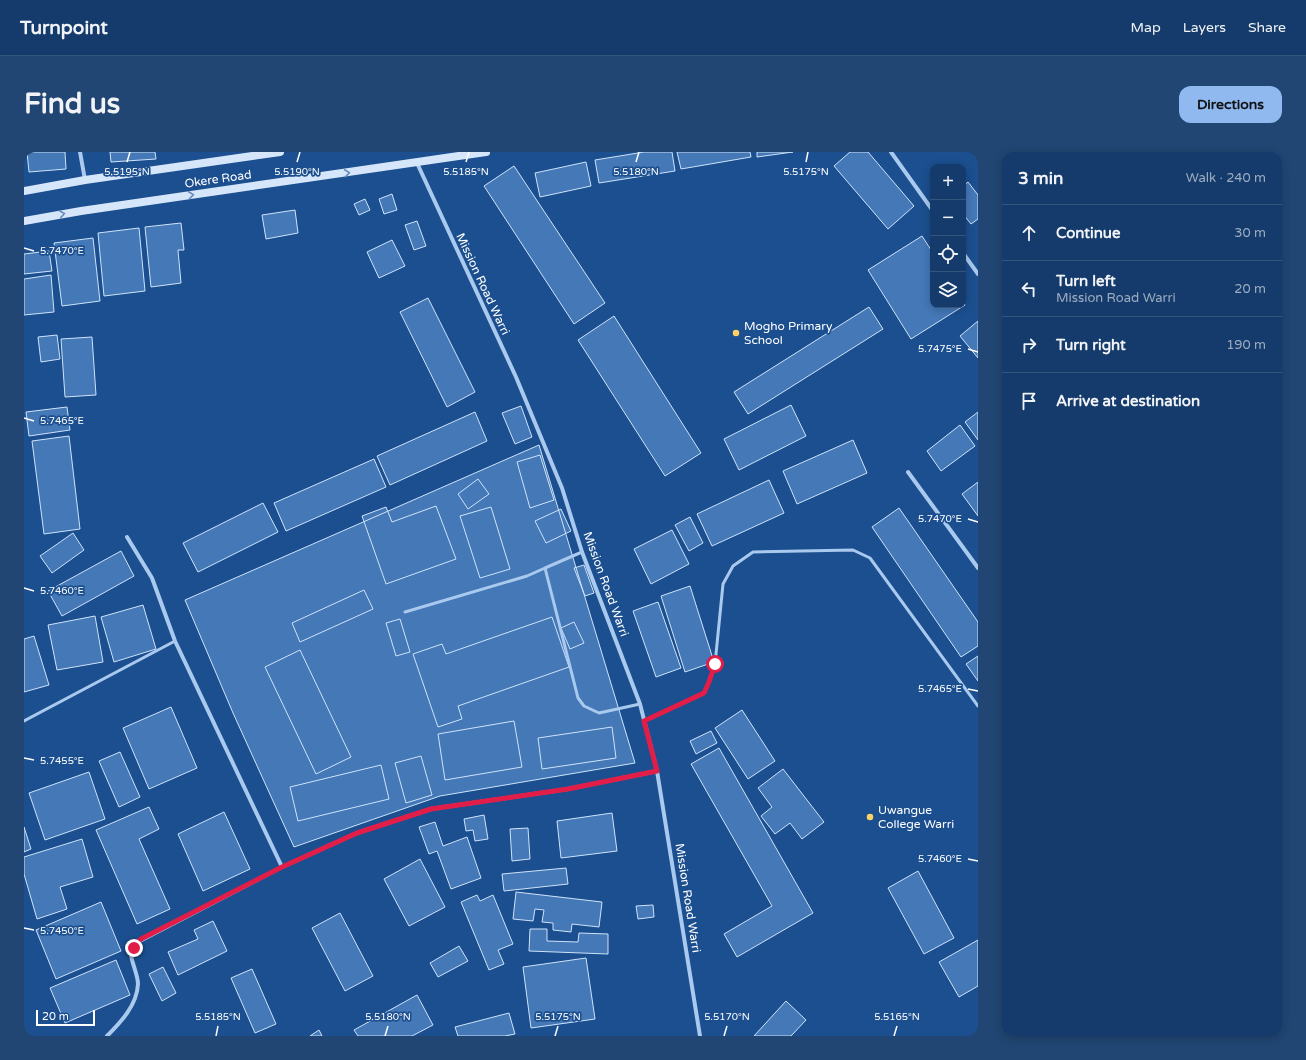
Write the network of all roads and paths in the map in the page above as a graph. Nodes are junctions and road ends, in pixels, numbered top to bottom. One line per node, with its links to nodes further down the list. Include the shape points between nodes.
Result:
1 (80, 152): 6 (street)
2 (280, 152): 6 (main road, Okere Road)
3 (486, 152): 5 (main road, Okere Road)
4 (891, 152): 8 (street)
5 (417, 163): 9 (main road, Okere Road, one-way to 5); 14 (street, Mission Road Warri, via 516,377 562,488)
6 (85, 180): 7 (main road, Okere Road)
7 (24, 191)
8 (930, 207)
9 (24, 221)
10 (966, 257): 11 (street)
11 (978, 274)
12 (908, 472): 16 (street)
13 (127, 536): 18 (street, via 152,578)
14 (582, 552): 15 (lane); 19 (street, Mission Road Warri)
15 (545, 568): 17 (lane, via 527,576); 19 (lane, via 578,698 584,706 599,713)
16 (978, 568)
17 (405, 612)
18 (175, 641): 22 (lane); 24 (street)
19 (640, 704): 21 (street, Mission Road Warri)
20 (978, 706): 21 (lane, via 870,558 853,550 754,552 733,566 723,584 715,664 704,693)
21 (644, 721): 23 (street, Mission Road Warri)
22 (24, 722)
23 (657, 771): 24 (street, via 568,789 431,809 357,833); 26 (street, Mission Road Warri)
24 (282, 867): 25 (street, via 136,943 131,954 138,984 136,998)
25 (107, 1036)
26 (700, 1036)

